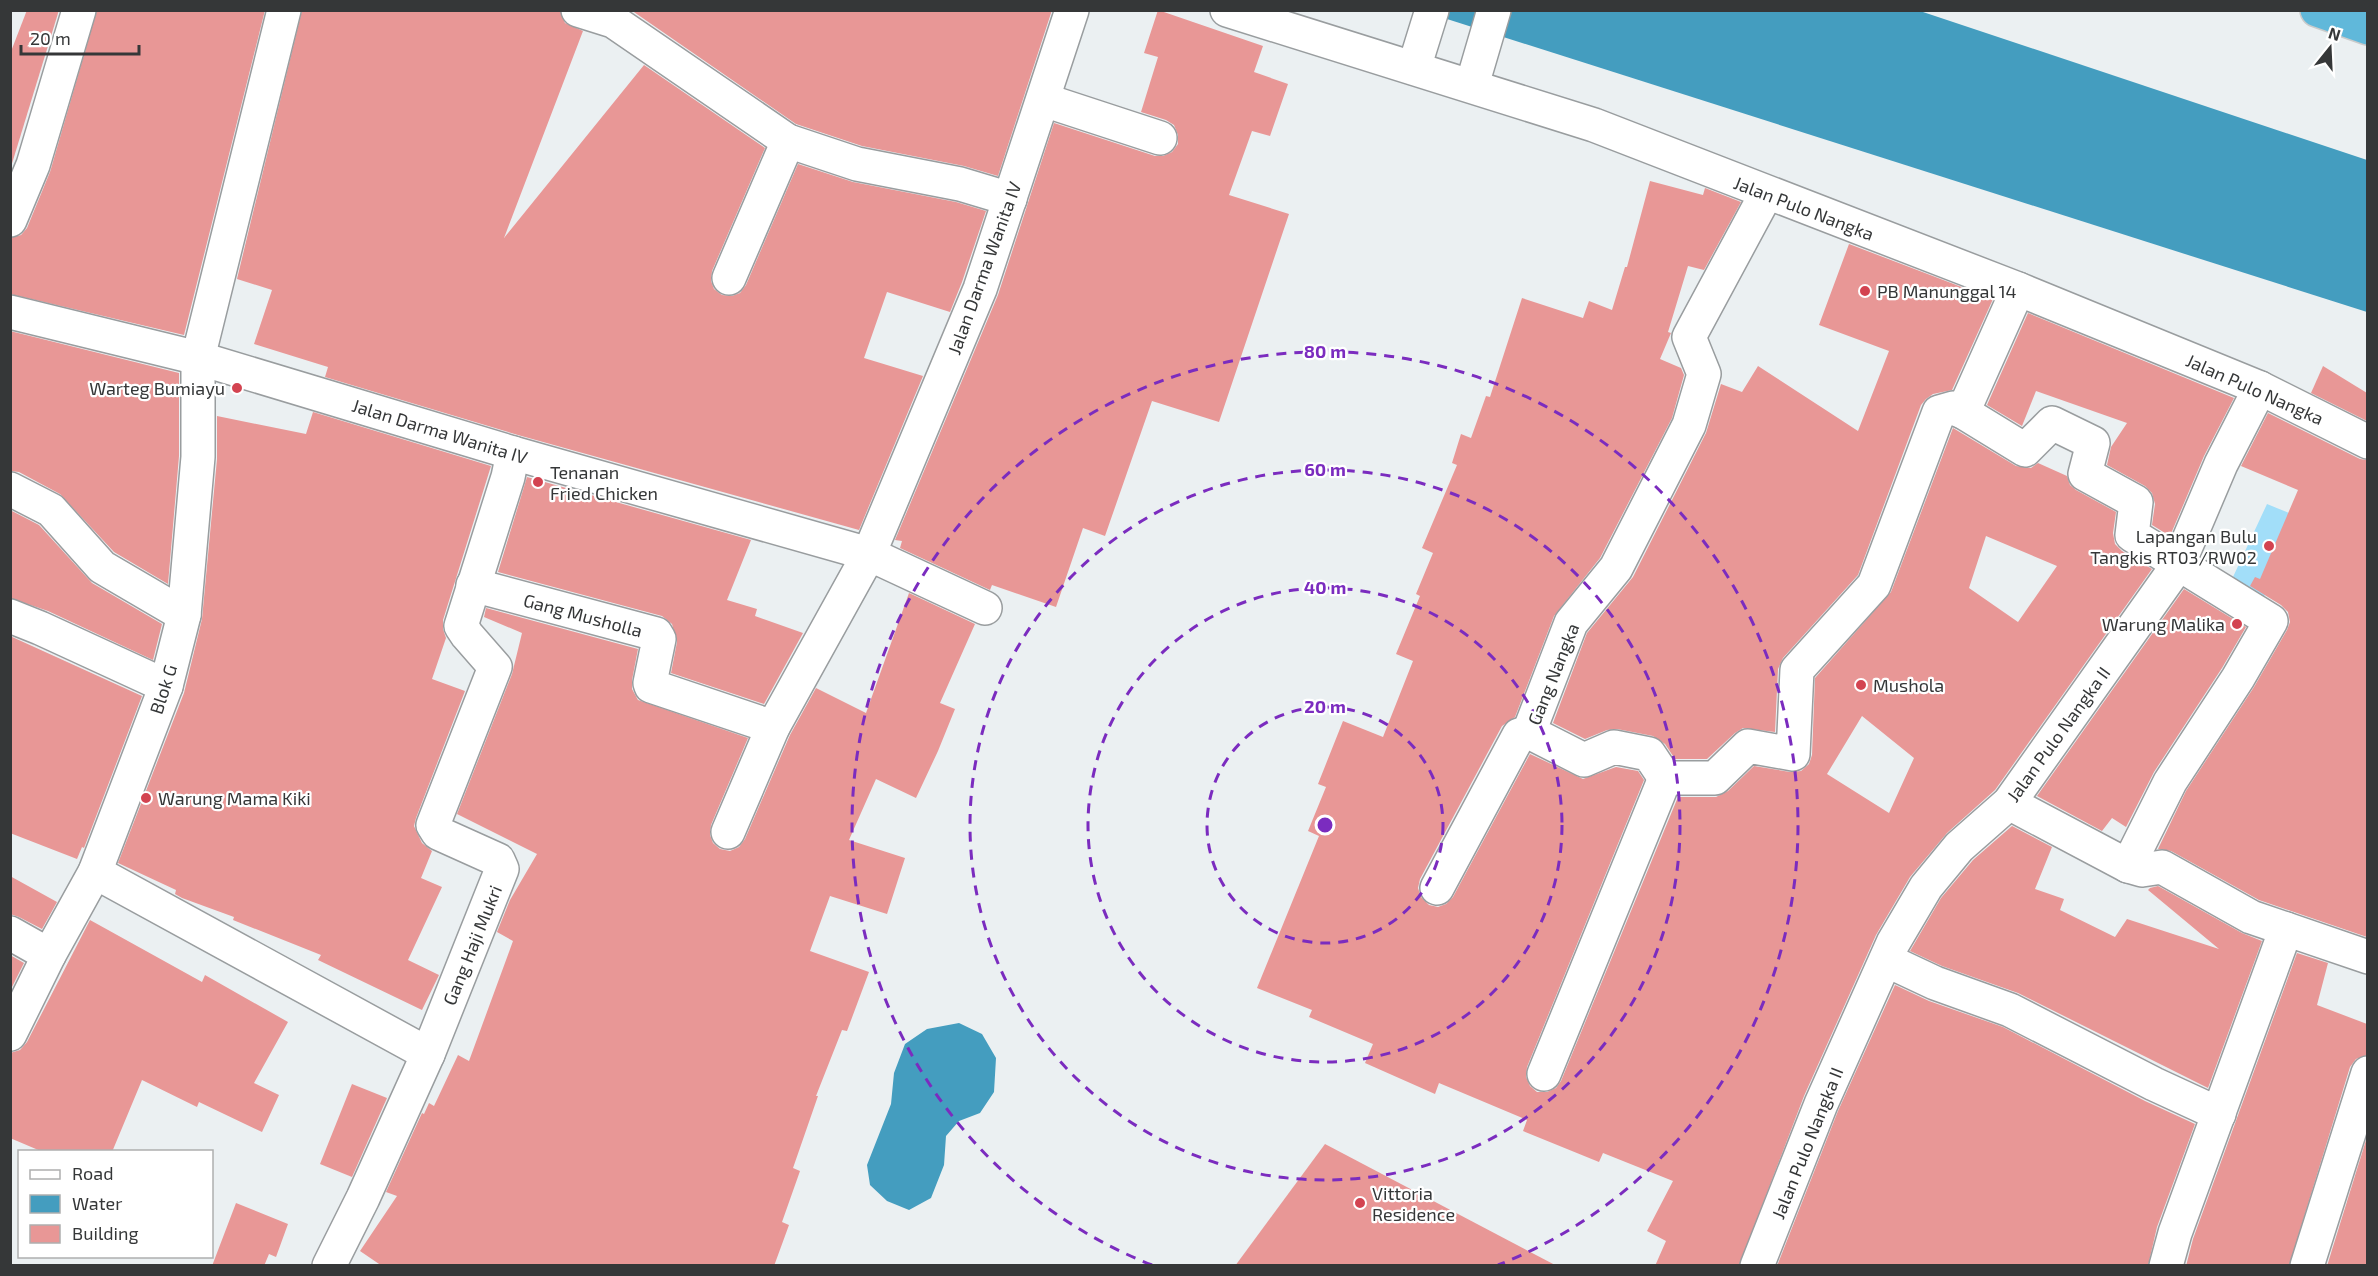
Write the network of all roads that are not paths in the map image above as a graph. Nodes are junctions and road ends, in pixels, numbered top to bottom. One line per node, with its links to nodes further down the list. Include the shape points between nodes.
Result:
1 (79, 10): 17 (street, via 33,165)
2 (284, 10): 21 (street, Blok G)
3 (578, 10): 14 (street, via 613,21)
4 (1072, 10): 12 (street, Jalan Darma Wanita IV)
5 (1227, 10): 10 (street, Jalan Pulo Nangka)
6 (1432, 10): 10 (street)
7 (1494, 10): 11 (street)
8 (2318, 10): 9 (highway)
9 (2367, 28)
10 (1418, 56): 11 (street, Jalan Pulo Nangka)
11 (1476, 71): 15 (street, Jalan Pulo Nangka, via 1594,125)
12 (1044, 100): 13 (street); 16 (street, Jalan Darma Wanita IV)
13 (1160, 138)
14 (788, 141): 16 (street, via 857,165 960,184); 18 (street)
15 (1766, 194): 19 (street, Jalan Pulo Nangka); 35 (street, Gang Nangka, via 1689,337 1704,374 1689,425 1616,568 1571,623)
16 (1010, 199): 27 (street, Jalan Darma Wanita IV, via 981,289)
17 (10, 220)
18 (729, 278)
19 (2018, 289): 22 (street, Jalan Pulo Nangka); 23 (street)
20 (10, 312): 21 (street, Jalan Darma Wanita IV)
21 (198, 358): 25 (street, Jalan Darma Wanita IV); 31 (street, Blok G, via 198,457)
22 (2260, 388): 24 (street, Jalan Pulo Nangka); 28 (street, Jalan Pulo Nangka II, via 2221,465)
23 (1963, 412): 28 (street, via 2025,450 2052,423 2093,443 2085,474 2136,501 2132,535); 36 (street, via 1953,408 1939,412 1875,585 1797,670 1793,754 1748,746 1715,778)
24 (2367, 442)
25 (513, 453): 27 (street, Jalan Darma Wanita IV); 29 (street, Gang Haji Mukri)
26 (10, 489): 31 (street, via 51,510 102,567)
27 (869, 554): 30 (street, Jalan Darma Wanita IV); 34 (street)
28 (2178, 565): 37 (street, Jalan Pulo Nangka II); 39 (street, via 2271,621 2170,782)
29 (473, 585): 34 (street, Gang Musholla, via 656,634 659,639 651,686); 48 (street, Gang Haji Mukri, via 462,626 495,667 433,825 438,833 498,860 502,869)
30 (985, 608)
31 (184, 615): 33 (street, Blok G)
32 (10, 616): 33 (street)
33 (166, 686): 40 (street, Blok G)
34 (773, 727): 38 (street)
35 (1529, 732): 36 (street, Gang Nangka, via 1584,760 1614,747 1649,754); 41 (street, via 1519,735)
36 (1665, 778): 50 (street)
37 (2009, 803): 39 (street); 46 (street, Jalan Pulo Nangka II, via 1959,847 1926,887)
38 (728, 832)
39 (2128, 866): 42 (street, via 2142,870 2162,867 2251,917)
40 (95, 872): 44 (street, Blok G); 48 (street)
41 (1437, 888)
42 (2286, 929): 45 (street); 52 (street)
43 (10, 933): 44 (street)
44 (49, 955): 47 (street, Blok G)
45 (2367, 957)
46 (1886, 960): 52 (street, via 1935,983 2010,1010); 54 (street, Jalan Pulo Nangka II, via 1821,1104)
47 (10, 1034)
48 (428, 1054): 53 (street)
49 (2367, 1073): 51 (street)
50 (1544, 1074)
51 (2362, 1110): 56 (street)
52 (2219, 1114): 55 (street)
53 (329, 1266)
54 (1757, 1266)
55 (2166, 1266)
56 (2307, 1266)

